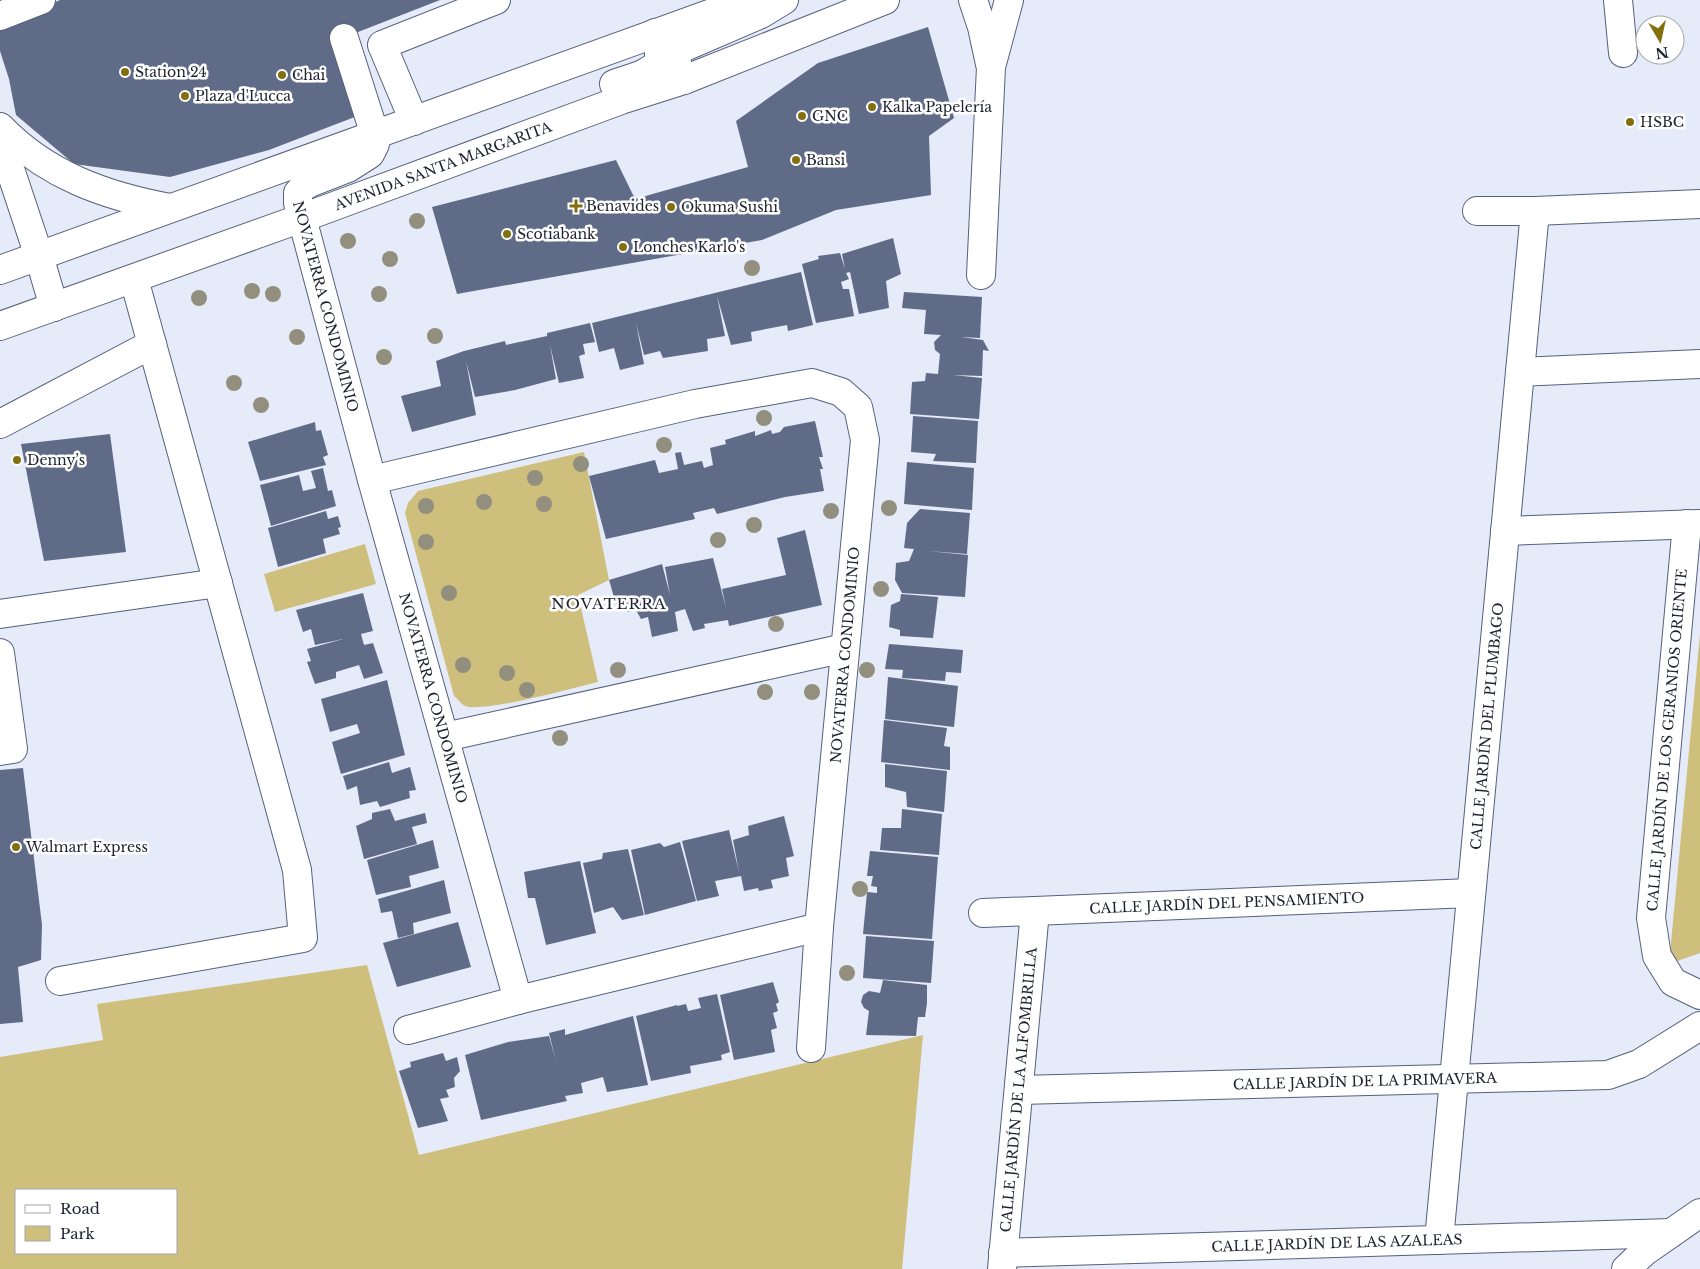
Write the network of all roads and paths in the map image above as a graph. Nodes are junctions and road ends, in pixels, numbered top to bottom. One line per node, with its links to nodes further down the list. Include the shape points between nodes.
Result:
1 (41, 0): 9 (street)
2 (496, 0): 15 (street, via 382,45)
3 (748, 0): 10 (street)
4 (784, 0): 14 (street, via 761,14 680,49 676,57 677,70)
5 (885, 0): 14 (street, AVENIDA SANTA MARGARITA)
6 (973, 0): 13 (street)
7 (1009, 0): 13 (street)
8 (1618, 0): 12 (street)
9 (0, 16)
10 (655, 34): 15 (street); 17 (street, via 659,62 651,70 571,102)
11 (344, 38): 18 (street)
12 (1623, 53)
13 (991, 67): 28 (street)
14 (684, 80): 17 (street, AVENIDA SANTA MARGARITA)
15 (414, 121): 18 (street)
16 (0, 127): 22 (street, via 34,158 58,172 109,194)
17 (537, 131): 25 (street, AVENIDA SANTA MARGARITA)
18 (375, 135): 22 (street); 25 (street, NOVATERRA CONDOMINIO, via 370,154 348,168 304,186 298,193)
19 (0, 139): 20 (street)
20 (8, 194): 26 (street)
21 (1700, 204): 24 (street)
22 (170, 208): 26 (street)
23 (1477, 210): 24 (street)
24 (1535, 211): 34 (street, CALLE JARDÍN DEL PLUMBAGO)
25 (302, 218): 29 (street, AVENIDA SANTA MARGARITA); 36 (street, NOVATERRA CONDOMINIO)
26 (39, 256): 27 (street); 30 (street)
27 (0, 270)
28 (981, 275)
29 (134, 279): 30 (street, AVENIDA SANTA MARGARITA); 32 (street)
30 (54, 307): 31 (street, AVENIDA SANTA MARGARITA)
31 (0, 326)
32 (152, 344): 35 (street); 39 (street)
33 (1700, 364): 34 (street)
34 (1520, 372): 38 (street, CALLE JARDÍN DEL PLUMBAGO)
35 (0, 424)
36 (372, 480): 41 (street, NOVATERRA CONDOMINIO, via 695,404 812,383 841,392 858,407 865,440); 43 (street, NOVATERRA CONDOMINIO)
37 (1694, 524): 38 (street); 51 (street, CALLE JARDÍN DE LOS GERANIOS ORIENTE, via 1651,918 1657,956)
38 (1505, 531): 45 (street, CALLE JARDÍN DEL PLUMBAGO)
39 (218, 583): 40 (street); 50 (street, via 297,870 303,938)
40 (0, 614)
41 (845, 648): 43 (street); 48 (street, NOVATERRA CONDOMINIO)
42 (0, 653): 44 (street, via 13,750)
43 (445, 738): 53 (street, NOVATERRA CONDOMINIO)
44 (0, 751)
45 (1471, 893): 46 (street, CALLE JARDÍN DEL PENSAMIENTO); 57 (street, CALLE JARDÍN DEL PLUMBAGO)
46 (1035, 911): 47 (street, CALLE JARDÍN DEL PENSAMIENTO); 58 (street, CALLE JARDÍN DE LA ALFOMBRILLA)
47 (983, 913)
48 (819, 927): 53 (street); 56 (street, NOVATERRA CONDOMINIO)
49 (1700, 972): 51 (street)
50 (60, 981)
51 (1673, 982): 52 (street)
52 (1700, 995)
53 (518, 1000): 55 (street)
54 (1700, 1026): 57 (street, CALLE JARDÍN DE LA PRIMAVERA, via 1639,1064 1608,1075)
55 (408, 1030)
56 (811, 1048)
57 (1454, 1079): 58 (street, CALLE JARDÍN DE LA PRIMAVERA); 61 (street, CALLE JARDÍN DEL PLUMBAGO)
58 (1019, 1090): 62 (street, CALLE JARDÍN DE LA ALFOMBRILLA)
59 (1700, 1213): 60 (street)
60 (1671, 1233): 61 (street, CALLE JARDÍN DE LAS AZALEAS); 63 (street)
61 (1439, 1240): 62 (street, CALLE JARDÍN DE LAS AZALEAS)
62 (1003, 1261)
63 (1626, 1269)

